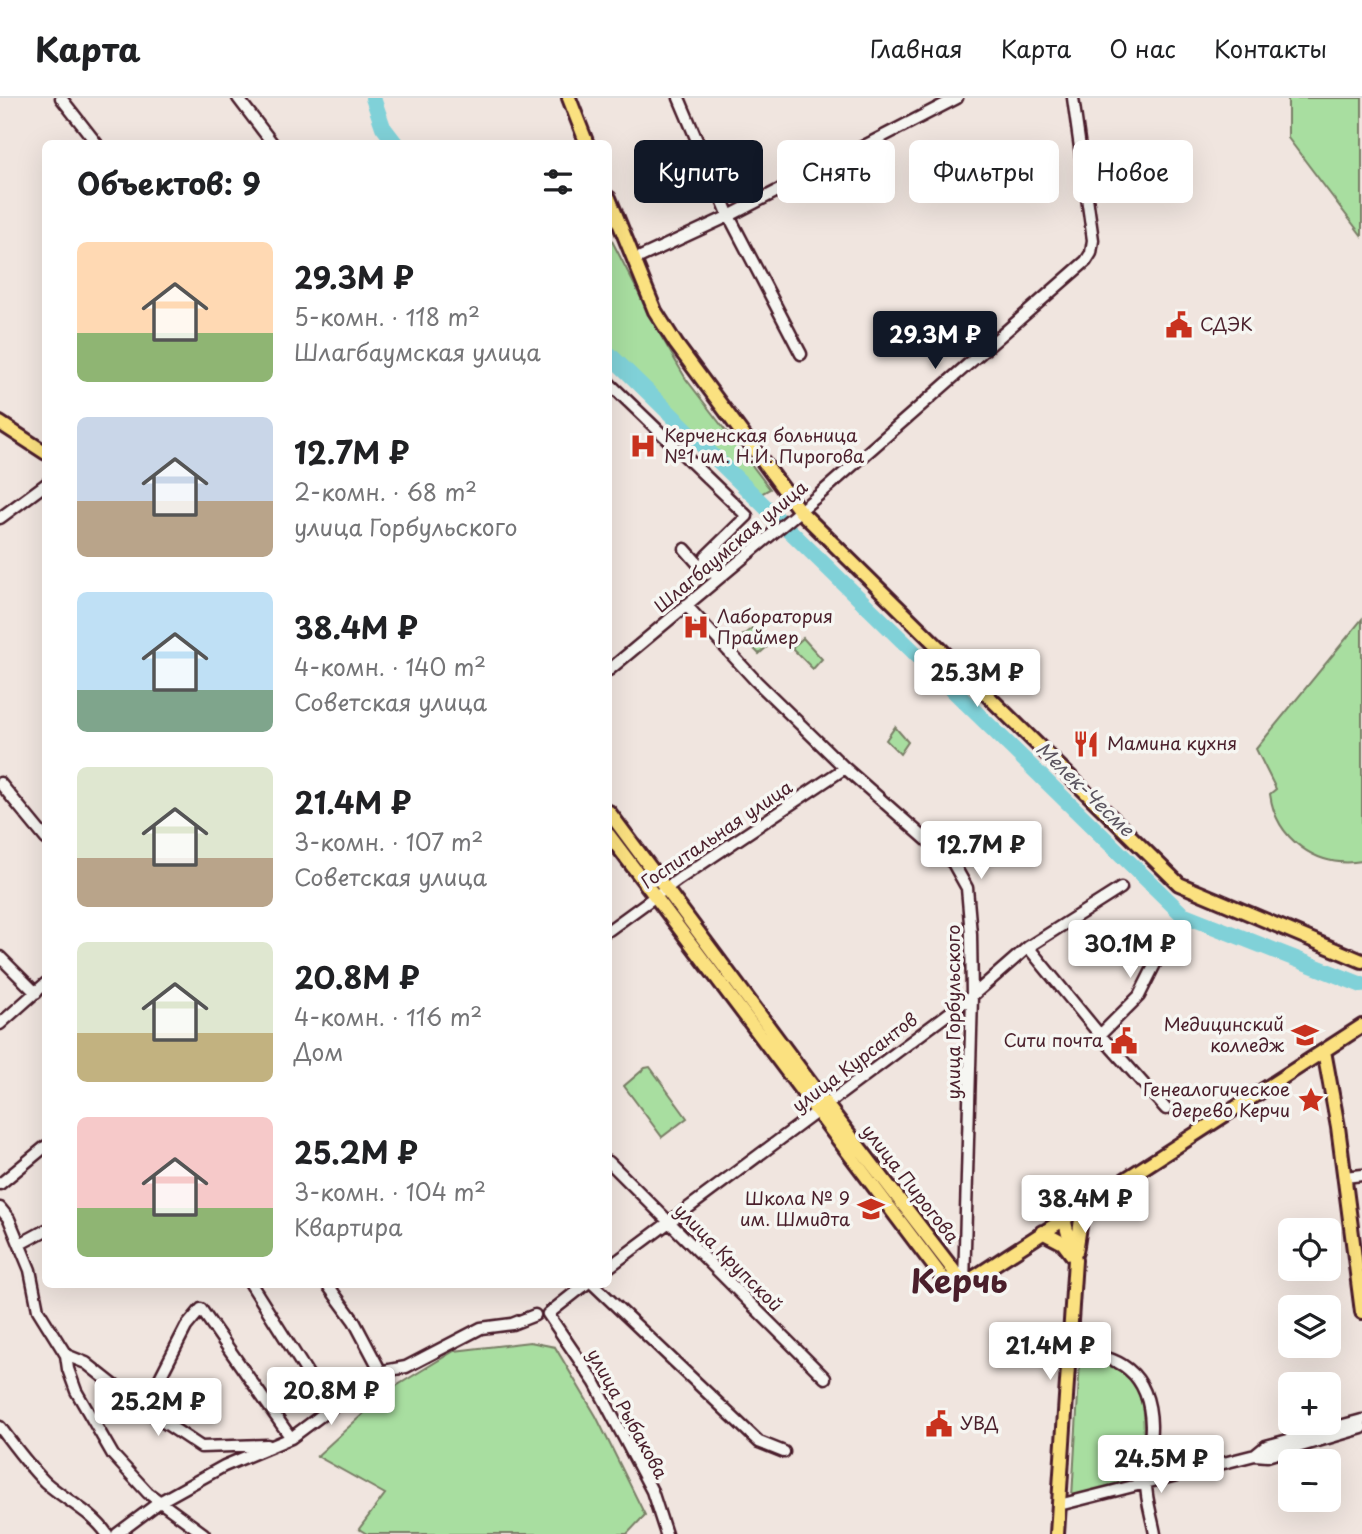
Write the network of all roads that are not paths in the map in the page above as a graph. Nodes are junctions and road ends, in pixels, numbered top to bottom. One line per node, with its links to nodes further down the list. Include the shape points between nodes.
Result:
1 (61, 98): 7 (street)
2 (238, 98): 8 (street)
3 (569, 98): 9 (main road)
4 (679, 98): 11 (street)
5 (957, 98): 11 (street)
6 (1073, 98): 20 (street, Шлагбаумская улица, via 1093,240 1086,261)
7 (94, 140)
8 (270, 140)
9 (585, 140)
10 (612, 205): 12 (main road)
11 (729, 216): 12 (street); 13 (street)
12 (634, 260): 20 (main road, via 655,311 676,344)
13 (801, 354)
14 (612, 386): 23 (street, via 747,516 706,556)
15 (0, 417): 17 (main road)
16 (0, 423): 18 (main road)
17 (42, 444)
18 (42, 450)
19 (42, 487): 21 (street)
20 (796, 512): 24 (street, Шлагбаумская улица); 39 (main road, via 1179,884)
21 (0, 518)
22 (685, 550): 23 (street)
23 (703, 567): 24 (street)
24 (717, 580): 25 (street, Шлагбаумская улица)
25 (686, 605): 26 (street, Шлагбаумская улица); 27 (street, улица Горбульского)
26 (612, 667)
27 (845, 768): 32 (street, Госпитальная улица); 42 (street, улица Горбульского, via 958,871 967,888)
28 (0, 783): 30 (street)
29 (612, 816): 32 (main road, улица Пирогова)
30 (42, 834)
31 (612, 839): 34 (main road, улица Пирогова)
32 (667, 888): 34 (street, Госпитальная улица); 47 (main road, улица Пирогова)
33 (1121, 888): 37 (street, улица Курсантов)
34 (655, 896): 35 (street, Госпитальная улица); 47 (main road, улица Пирогова)
35 (612, 928)
36 (1171, 932): 45 (street, via 1139,996)
37 (1028, 947): 42 (street, улица Курсантов); 45 (street)
38 (0, 957): 41 (street)
39 (1362, 961)
40 (42, 987): 41 (street)
41 (36, 993): 43 (street)
42 (972, 996): 47 (street, улица Курсантов); 63 (street, улица Горбульского)
43 (0, 1024)
44 (1362, 1026): 46 (main road)
45 (1100, 1035): 48 (street)
46 (1324, 1051): 52 (main road); 54 (main road)
47 (821, 1108): 57 (street, улица Курсантов); 63 (main road, улица Пирогова, via 942,1277)
48 (1166, 1109)
49 (42, 1149): 53 (street)
50 (612, 1165): 57 (street, улица Крупской)
51 (1362, 1175): 52 (street)
52 (1345, 1177): 68 (main road)
53 (0, 1184)
54 (1083, 1207): 56 (main road); 61 (main road)
55 (0, 1208): 60 (street)
56 (1064, 1219): 59 (main road); 61 (main road)
57 (669, 1221): 62 (street, улица Курсантов); 73 (street, улица Крупской)
58 (42, 1232): 60 (street)
59 (1042, 1232): 61 (main road, via 1063,1243); 63 (main road)
60 (20, 1244): 71 (street, via 38,1310)
61 (1075, 1260): 70 (main road)
62 (612, 1265)
63 (964, 1284)
64 (254, 1288): 75 (street)
65 (330, 1288): 72 (street)
66 (581, 1288): 89 (street, улица Рыбакова, via 548,1314 595,1383 652,1491)
67 (597, 1288): 81 (street, via 759,1442)
68 (1362, 1312)
69 (534, 1315): 72 (street, via 512,1324 481,1328 423,1360)
70 (1069, 1354): 83 (street, via 1110,1357 1126,1367 1140,1385 1150,1409 1151,1427); 85 (main road)
71 (66, 1355): 74 (street, via 86,1363); 84 (street, via 76,1391 113,1454)
72 (381, 1372): 75 (street, via 367,1374)
73 (825, 1378)
74 (144, 1409): 79 (street, via 186,1327 201,1309); 80 (street, via 201,1447)
75 (330, 1409): 79 (street)
76 (1362, 1420): 82 (street, via 1266,1446)
77 (0, 1427): 86 (street, via 47,1483)
78 (1362, 1428): 82 (street, via 1267,1457)
79 (291, 1438): 80 (street)
80 (271, 1445): 84 (street)
81 (784, 1452)
82 (1255, 1455): 83 (street)
83 (1145, 1483): 85 (street); 91 (street)
84 (161, 1501): 87 (street); 88 (street)
85 (1059, 1505): 90 (main road)
86 (107, 1534)
87 (117, 1534)
88 (204, 1534)
89 (666, 1534)
90 (1056, 1534)
91 (1155, 1534)

